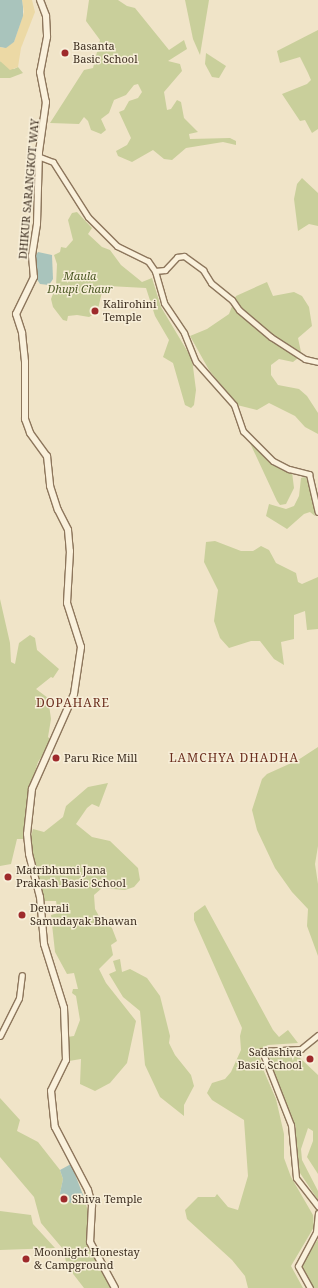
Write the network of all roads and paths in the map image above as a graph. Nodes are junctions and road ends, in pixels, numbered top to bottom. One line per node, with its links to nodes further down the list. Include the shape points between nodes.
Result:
1 (40, 0): 2 (street, DHIKUR SARANGKOT WAY, via 47,31 40,72 46,102)
2 (40, 157): 3 (street, via 52,162 88,216 117,246 148,261); 11 (street, DHIKUR SARANGKOT WAY, via 37,224 32,256 34,277 16,314 22,333 25,362 25,419 30,433 46,456 52,493 68,530 68,602 81,647 74,694 32,789 27,834 29,854 40,897 44,944 64,1008 66,1060 51,1091 55,1127 88,1190 92,1205 90,1242)
3 (155, 271): 4 (street, via 165,270 177,257 184,256 203,270 211,283 271,336 305,359); 5 (street, via 164,303 184,333 196,362 234,405 243,432 273,461 289,469 309,474)
4 (318, 362)
5 (318, 512)
6 (22, 975): 7 (street, via 18,998)
7 (0, 1036)
8 (318, 1036): 9 (street, via 302,1049 262,1051 291,1125 296,1178)
9 (318, 1206)
10 (318, 1213): 12 (street, via 316,1232 298,1266)
11 (115, 1288)
12 (310, 1288)

